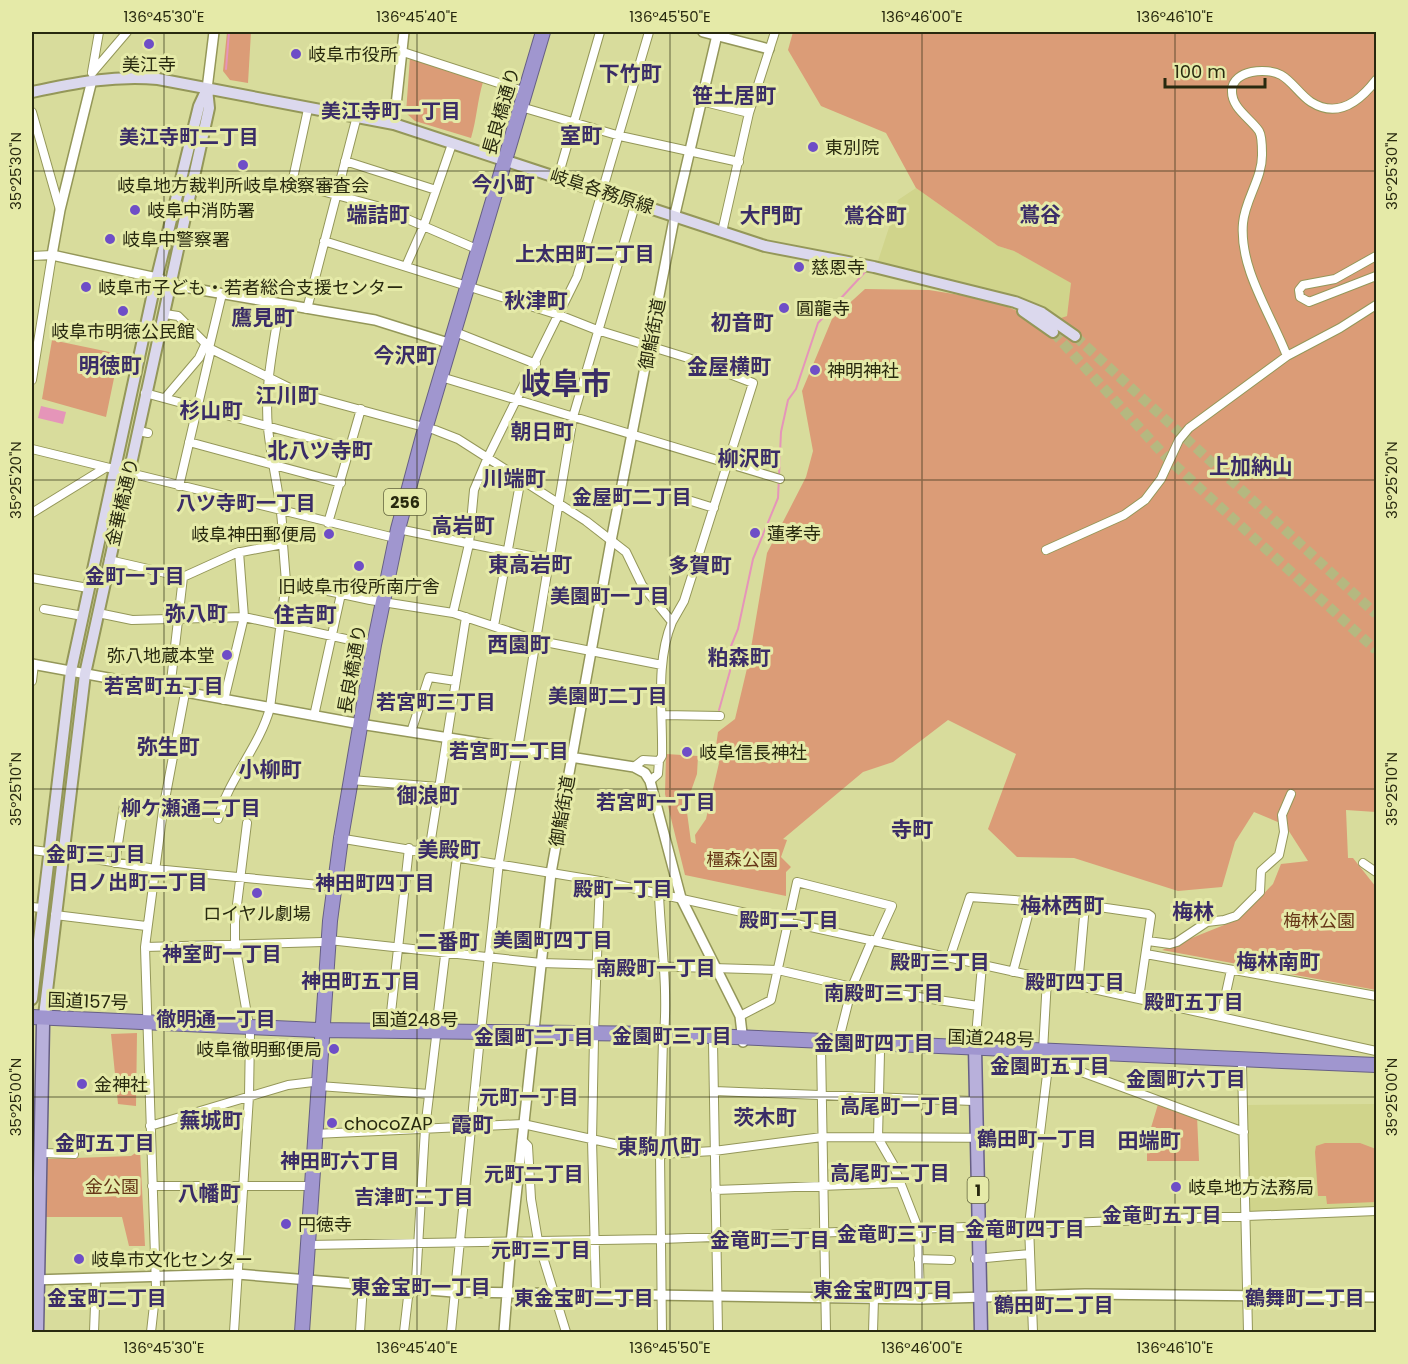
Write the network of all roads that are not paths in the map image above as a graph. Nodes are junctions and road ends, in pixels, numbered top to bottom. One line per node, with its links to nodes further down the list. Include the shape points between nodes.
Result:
1 (99, 32): 14 (street)
2 (127, 32): 14 (street)
3 (214, 32): 16 (street, 金華橋通り)
4 (404, 32): 13 (street)
5 (536, 32): 17 (highway, 長良橋通り / 256)
6 (543, 32): 20 (highway, 長良橋通り / 256)
7 (600, 32): 26 (street)
8 (649, 32): 27 (street)
9 (703, 32): 11 (street)
10 (775, 32): 12 (street)
11 (717, 33): 12 (street); 19 (street, 御鮨街道)
12 (769, 49): 23 (street)
13 (403, 52): 17 (street); 25 (street)
14 (92, 76): 16 (main road, 岐阜各務原線, via 142,77); 18 (main road, 岐阜各務原線); 38 (street)
15 (1377, 80): 66 (street, via 1348,107 1333,108 1312,103 1282,75 1272,71 1244,75 1232,86 1236,104 1260,133 1262,154 1255,189 1245,209 1243,231 1247,252 1257,287)
16 (207, 89): 21 (main road, 岐阜各務原線); 49 (main road, 金華橋通り, via 199,105); 50 (main road, 金華橋通り, via 209,108)
17 (520, 90): 30 (highway, 長良橋通り / 256)
18 (32, 92)
19 (701, 101): 23 (street); 29 (street, 御鮨街道)
20 (521, 107): 26 (street); 30 (highway, 長良橋通り / 256)
21 (308, 108): 24 (main road, 岐阜各務原線); 36 (street, via 292,183)
22 (32, 112): 38 (street)
23 (749, 113): 32 (street)
24 (357, 116): 25 (main road, 岐阜各務原線); 31 (street)
25 (394, 124): 28 (main road, 岐阜各務原線)
26 (576, 124): 27 (street); 33 (street)
27 (620, 136): 29 (street); 35 (street)
28 (452, 144): 30 (main road, 岐阜各務原線); 34 (street)
29 (688, 153): 32 (street); 39 (street, 御鮨街道)
30 (502, 159): 33 (main road, 岐阜各務原線); 43 (highway, 長良橋通り / 256); 51 (highway, 長良橋通り / 256)
31 (345, 160): 34 (street); 36 (street)
32 (739, 162): 41 (street)
33 (558, 177): 35 (main road, 岐阜各務原線)
34 (436, 190): 40 (street)
35 (604, 191): 37 (main road, 岐阜各務原線); 58 (street, via 578,277)
36 (336, 194): 40 (street); 42 (street)
37 (636, 202): 39 (main road, 岐阜各務原線); 60 (street)
38 (60, 210): 44 (street)
39 (675, 214): 41 (main road, 岐阜各務原線); 64 (street, 御鮨街道)
40 (424, 225): 43 (street); 47 (street)
41 (722, 232): 53 (main road, 岐阜各務原線, via 765,246)
42 (324, 241): 47 (street); 56 (street)
43 (472, 247): 51 (highway, 長良橋通り / 256)
44 (52, 255): 45 (street); 49 (street); 59 (street)
45 (32, 256)
46 (1377, 256): 48 (street, via 1335,279 1303,285 1300,297 1309,302)
47 (405, 266): 51 (street)
48 (1377, 276)
49 (157, 278): 50 (street); 86 (main road, 金華橋通り)
50 (171, 284): 52 (street); 57 (main road, 金華橋通り)
51 (465, 284): 58 (street); 63 (highway, 長良橋通り / 256)
52 (222, 294): 54 (street); 65 (street)
53 (994, 296): 61 (main road, 岐阜各務原線, via 1032,316); 62 (main road, 岐阜各務原線, via 1042,313)
54 (280, 303): 56 (street); 68 (street)
55 (1377, 305): 66 (street)
56 (307, 309): 63 (street)
57 (165, 315): 65 (street, via 178,316); 71 (main road, 金華橋通り)
58 (559, 315): 60 (street); 67 (street)
59 (36, 327): 70 (street)
60 (597, 330): 64 (street); 76 (street)
61 (1053, 333)
62 (1075, 336)
63 (450, 337): 67 (street); 69 (highway, 長良橋通り / 256); 78 (highway, 長良橋通り / 256)
64 (650, 346): 79 (street, 御鮨街道); 84 (street, via 753,383)
65 (208, 348): 68 (street); 72 (street); 74 (street)
66 (1287, 356): 102 (street, via 1189,428 1161,478 1140,504)
67 (536, 364): 73 (street)
68 (269, 376): 75 (street, via 302,394); 77 (street)
69 (441, 377): 73 (street); 78 (highway, 長良橋通り / 256)
70 (32, 380)
71 (145, 393): 72 (street); 87 (main road, 金華橋通り, via 144,432)
72 (165, 398): 74 (street)
73 (516, 399): 76 (street); 83 (street)
74 (196, 406): 77 (street); 80 (street)
75 (362, 409): 78 (street); 82 (street)
76 (573, 417): 79 (street); 93 (street)
77 (267, 426): 82 (street); 85 (street)
78 (423, 428): 83 (street, via 458,439); 98 (highway, 長良橋通り / 256)
79 (632, 433): 84 (street); 99 (street, 御鮨街道)
80 (189, 441): 85 (street); 91 (street)
81 (32, 449): 86 (street)
82 (351, 449): 90 (street)
83 (488, 457): 88 (street); 101 (street, via 474,490)
84 (728, 464): 89 (street); 94 (street)
85 (273, 465): 90 (street); 95 (street)
86 (109, 469): 87 (street); 96 (street); 110 (main road, 金華橋通り)
87 (129, 474): 91 (street); 105 (main road, 金華橋通り)
88 (521, 478): 93 (street); 104 (street)
89 (780, 479)
90 (341, 483): 97 (street)
91 (179, 486): 95 (street)
92 (685, 499): 94 (street)
93 (558, 503): 99 (street); 106 (street)
94 (714, 508): 120 (street, via 684,601)
95 (282, 512): 97 (street); 100 (street)
96 (32, 513)
97 (328, 523): 98 (street)
98 (394, 533): 101 (street); 112 (highway, 長良橋通り / 256)
99 (611, 541): 120 (street, via 626,552 642,585); 126 (street, 御鮨街道)
100 (282, 544): 103 (street); 109 (street)
101 (469, 544): 104 (street); 115 (street)
102 (1046, 550)
103 (239, 552): 107 (street); 117 (street)
104 (508, 552): 106 (street); 122 (street)
105 (109, 560): 107 (street); 114 (main road, 金華橋通り)
106 (550, 560): 124 (street)
107 (183, 577): 119 (street)
108 (32, 578): 110 (street)
109 (286, 582): 111 (street); 121 (street)
110 (88, 588): 116 (main road, 金華橋通り)
111 (341, 594): 112 (street); 123 (street)
112 (380, 601): 115 (street); 125 (highway, 長良橋通り / 256); 140 (highway, 長良橋通り / 256)
113 (44, 609): 116 (street)
114 (98, 613): 119 (street, via 132,620); 130 (main road, 金華橋通り)
115 (453, 613): 118 (street)
116 (83, 616): 129 (main road, 金華橋通り)
117 (244, 617): 119 (street); 121 (street); 135 (street)
118 (466, 617): 122 (street); 132 (street)
119 (178, 618): 133 (street)
120 (672, 622): 128 (street, via 664,641)
121 (281, 625): 123 (street); 136 (street)
122 (494, 626): 124 (street)
123 (331, 636): 125 (street); 138 (street)
124 (535, 640): 126 (street); 143 (street)
125 (369, 644): 140 (highway, 長良橋通り / 256)
126 (592, 651): 128 (street); 144 (street, 御鮨街道)
127 (33, 664): 129 (street); 131 (street)
128 (662, 665): 137 (street)
129 (71, 671): 130 (street); 157 (main road, 金華橋通り)
130 (85, 674): 133 (street); 159 (main road, 金華橋通り)
131 (32, 681)
132 (456, 681): 141 (street, via 429,677); 142 (street)
133 (170, 690): 134 (street)
134 (184, 693): 135 (street); 164 (street)
135 (224, 700): 136 (street)
136 (270, 708): 138 (street); 152 (street, via 266,723 225,796)
137 (663, 715): 139 (street); 145 (street)
138 (314, 716): 140 (street)
139 (720, 716)
140 (358, 723): 141 (street); 147 (highway, 長良橋通り / 256); 154 (highway, 長良橋通り / 256)
141 (411, 732): 142 (street)
142 (447, 738): 143 (street); 149 (street)
143 (518, 749): 144 (street); 161 (street)
144 (572, 759): 146 (street); 165 (street, 御鮨街道)
145 (659, 761): 146 (street, via 643,760); 148 (street, via 658,774)
146 (634, 767): 148 (street)
147 (351, 780): 149 (street); 154 (highway, 長良橋通り / 256)
148 (650, 781): 171 (street)
149 (438, 786): 158 (street)
150 (1291, 794): 180 (street, via 1282,815 1284,832 1279,855 1261,871 1260,892 1236,916 1207,922 1177,942)
151 (124, 805): 162 (street)
152 (218, 819)
153 (247, 823): 167 (street)
154 (338, 838): 155 (street); 169 (highway, 長良橋通り / 256); 178 (highway, 長良橋通り / 256)
155 (409, 848): 158 (street); 182 (street)
156 (32, 850): 157 (street)
157 (48, 852): 174 (main road, 金華橋通り)
158 (429, 852): 160 (street)
159 (64, 854): 162 (street); 175 (main road, 金華橋通り)
160 (457, 856): 161 (street); 185 (street)
161 (499, 862): 165 (street); 187 (street)
162 (115, 863): 164 (street)
163 (1363, 863): 166 (street)
164 (155, 869): 167 (street); 177 (street)
165 (551, 873): 168 (street); 189 (street, 御鮨街道)
166 (1377, 873)
167 (238, 878): 169 (street); 181 (street)
168 (600, 881): 170 (street); 190 (street)
169 (329, 886): 178 (highway, 長良橋通り / 256)
170 (659, 895): 171 (street); 191 (street)
171 (681, 898): 176 (street); 193 (street)
172 (1032, 900): 173 (street); 188 (street, via 970,897); 196 (street)
173 (1085, 905): 180 (street, via 1148,914); 198 (street)
174 (36, 908): 184 (main road, 金華橋通り)
175 (55, 915): 177 (street); 206 (main road, 金華橋通り)
176 (789, 922): 179 (street); 179 (street, via 797,882 892,906); 194 (street)
177 (146, 926): 183 (street)
178 (326, 941): 181 (street); 182 (street); 210 (highway, 長良橋通り / 256)
179 (874, 941): 188 (street); 199 (street)
180 (1148, 941): 186 (street)
181 (235, 944): 183 (street); 208 (street)
182 (398, 946): 185 (street); 209 (street)
183 (145, 947): 207 (street)
184 (34, 950): 202 (main road, 金華橋通り)
185 (445, 952): 187 (street); 211 (street)
186 (1146, 954): 195 (street); 201 (street)
187 (489, 957): 189 (street); 212 (street)
188 (950, 957): 192 (street)
189 (541, 963): 190 (street); 213 (street, 御鮨街道)
190 (597, 963): 191 (street); 214 (street)
191 (662, 965): 193 (street); 215 (street, via 667,998)
192 (982, 965): 196 (street); 203 (street)
193 (715, 966): 194 (street); 204 (street)
194 (778, 970): 199 (street); 204 (street, via 771,1000)
195 (1231, 970): 200 (street); 205 (street)
196 (1013, 972): 197 (street)
197 (1047, 979): 198 (street); 223 (street)
198 (1078, 985): 201 (street)
199 (852, 987): 203 (street); 218 (street)
200 (1377, 996)
201 (1139, 998): 205 (street)
202 (32, 999)
203 (978, 1006): 222 (street)
204 (740, 1016): 216 (street)
205 (1221, 1016): 220 (street)
206 (37, 1021): 207 (highway, 国道157号); 248 (main road)
207 (147, 1025): 208 (highway, 国道157号); 236 (street)
208 (250, 1030): 210 (highway, 国道157号); 231 (street)
209 (388, 1031): 210 (highway, 国道248号); 211 (highway, 国道248号)
210 (319, 1033): 211 (highway, 国道248号); 228 (highway, 長良橋通り)
211 (436, 1034): 212 (highway, 国道248号); 230 (street)
212 (481, 1034): 213 (highway, 国道248号); 237 (street)
213 (533, 1035): 214 (highway, 国道248号); 235 (street, 御鮨街道)
214 (594, 1035): 215 (highway, 国道248号); 246 (street)
215 (664, 1037): 216 (highway, 国道248号); 217 (highway, 国道248号); 250 (street)
216 (743, 1040): 217 (highway, 国道248号); 218 (highway, 国道248号); 219 (highway, 国道248号)
217 (713, 1042): 229 (street)
218 (838, 1043): 222 (highway, 国道248号)
219 (821, 1049): 221 (highway, 国道248号); 232 (street)
220 (1377, 1051)
221 (880, 1052): 222 (highway, 国道248号); 233 (street)
222 (974, 1052): 223 (highway, 国道248号); 234 (main road, 1); 243 (main road, 1)
223 (1046, 1055): 224 (highway, 国道248号); 226 (highway, 国道248号); 244 (street)
224 (1069, 1059): 225 (highway, 国道248号); 239 (street, via 1076,1070)
225 (1242, 1064): 227 (highway, 国道248号); 239 (street)
226 (1377, 1065)
227 (1377, 1071)
228 (316, 1084): 230 (street); 231 (street, via 288,1085); 240 (highway, 長良橋通り); 254 (highway, 長良橋通り)
229 (714, 1091): 232 (street); 247 (street)
230 (429, 1094): 238 (street)
231 (249, 1096): 236 (street); 253 (street)
232 (822, 1097): 233 (street); 241 (street)
233 (879, 1098): 234 (street); 242 (street)
234 (973, 1101): 243 (main road, 1)
235 (523, 1124): 237 (street); 245 (street, 御鮨街道); 246 (street)
236 (150, 1126): 252 (street)
237 (472, 1127): 238 (street); 267 (street)
238 (425, 1129): 240 (street); 269 (street)
239 (1244, 1132): 258 (street)
240 (315, 1134): 270 (highway, 長良橋通り)
241 (822, 1137): 242 (street); 247 (street); 255 (street)
242 (878, 1138): 243 (street); 251 (street)
243 (976, 1138): 244 (street); 260 (main road, 1)
244 (1040, 1138): 259 (street)
245 (522, 1140): 266 (street, 御鮨街道, via 528,1146); 268 (street)
246 (592, 1140): 250 (street); 265 (street)
247 (714, 1151): 250 (street); 256 (street)
248 (42, 1153): 249 (street); 277 (main road)
249 (74, 1154)
250 (660, 1154): 264 (street)
251 (899, 1183): 255 (street); 261 (street)
252 (152, 1186): 253 (street); 276 (street)
253 (242, 1186): 254 (street); 275 (street)
254 (306, 1186): 279 (highway, 長良橋通り)
255 (823, 1186): 256 (street); 262 (street)
256 (715, 1190): 263 (street)
257 (1377, 1211): 258 (street)
258 (1244, 1216): 259 (street); 286 (street)
259 (1029, 1225): 260 (street); 271 (street)
260 (976, 1227): 261 (street); 273 (main road, 1)
261 (918, 1228): 262 (street); 272 (street)
262 (824, 1233): 263 (street); 291 (street)
263 (716, 1236): 264 (street); 289 (street)
264 (662, 1239): 265 (street); 287 (street)
265 (594, 1240): 266 (street); 285 (street)
266 (538, 1241): 268 (street); 284 (street, 御鮨街道)
267 (459, 1243): 268 (street); 269 (street); 282 (street)
268 (510, 1243): 283 (street)
269 (418, 1244): 270 (street); 281 (street)
270 (308, 1245): 279 (highway, 長良橋通り)
271 (1030, 1254): 273 (street); 288 (street)
272 (918, 1259): 274 (street); 294 (street)
273 (976, 1259): 290 (main road, 1)
274 (951, 1260)
275 (237, 1274): 276 (street); 279 (street); 298 (street)
276 (155, 1277): 278 (street); 297 (street)
277 (35, 1280): 278 (street); 295 (main road)
278 (96, 1280): 296 (street)
279 (303, 1280): 280 (street); 299 (highway, 長良橋通り); 300 (highway, 長良橋通り)
280 (363, 1284): 281 (street); 301 (street)
281 (412, 1289): 282 (street); 302 (street)
282 (453, 1292): 283 (street); 303 (street)
283 (506, 1293): 284 (street); 304 (street)
284 (553, 1293): 285 (street); 305 (street, 御鮨街道)
285 (596, 1294): 287 (street)
286 (1246, 1294): 288 (street); 293 (street); 313 (street)
287 (663, 1295): 289 (street); 306 (street)
288 (1031, 1295): 290 (street); 312 (street)
289 (717, 1296): 291 (street); 307 (street)
290 (978, 1296): 294 (street); 310 (main road, 1); 311 (main road, 1)
291 (825, 1298): 292 (street); 308 (street)
292 (873, 1298): 294 (street); 309 (street)
293 (1377, 1298)
294 (920, 1299)
295 (37, 1332)
296 (94, 1332)
297 (151, 1332)
298 (234, 1332)
299 (296, 1332)
300 (302, 1332)
301 (360, 1332)
302 (404, 1332)
303 (451, 1332)
304 (504, 1332)
305 (566, 1332)
306 (662, 1332)
307 (718, 1332)
308 (826, 1332)
309 (873, 1332)
310 (975, 1332)
311 (981, 1332)
312 (1033, 1332)
313 (1248, 1332)

